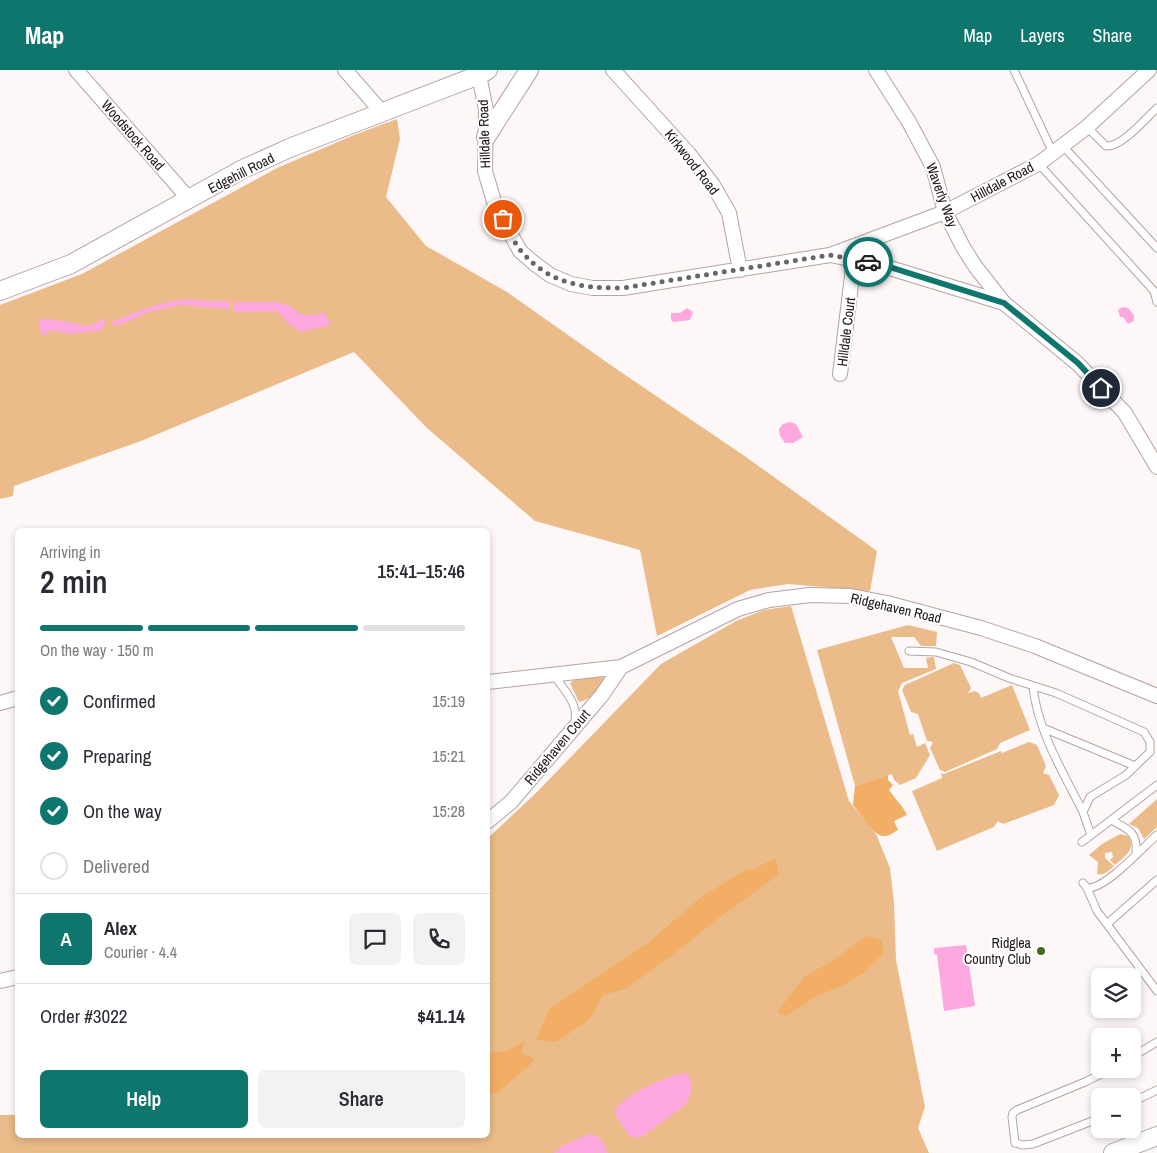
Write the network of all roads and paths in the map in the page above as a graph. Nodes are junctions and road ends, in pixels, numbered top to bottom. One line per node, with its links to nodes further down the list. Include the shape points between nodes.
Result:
1 (76, 70): 15 (street, Woodstock Road)
2 (345, 70): 10 (street)
3 (529, 70): 12 (street)
4 (613, 70): 20 (street, Kirkwood Road, via 689,154 712,185 729,213)
5 (876, 70): 16 (street, Waverly Way, via 933,167)
6 (1014, 70): 13 (lane)
7 (1149, 70): 11 (street, Hilldale Road)
8 (484, 73): 10 (street, Edgehill Road); 12 (street, Hilldale Road)
9 (1157, 108): 11 (lane, via 1112,146 1106,146)
10 (381, 111): 15 (street, Edgehill Road, via 259,162)
11 (1087, 126): 13 (street, Hilldale Road)
12 (486, 137): 20 (street, Hilldale Road, via 485,171 495,205 520,251 550,275 585,287 623,288)
13 (1058, 149): 14 (street, Hilldale Road); 17 (lane)
14 (1038, 163): 16 (street, Hilldale Road); 22 (lane)
15 (190, 200): 21 (street, Edgehill Road, via 71,264)
16 (946, 212): 18 (street, Hilldale Road); 24 (street, Waverly Way, via 967,253)
17 (1157, 248)
18 (830, 255): 19 (street, Hilldale Road); 20 (street, Hilldale Road)
19 (854, 260): 24 (street, Hilldale Road, via 880,264); 25 (street, Hilldale Court)
20 (740, 270)
21 (2, 288)
22 (1155, 290): 23 (lane)
23 (1157, 302)
24 (1004, 303): 26 (street, Waverly Way, via 1078,363 1125,413)
25 (840, 374)
26 (1157, 467)
27 (909, 651): 31 (lane, via 936,652 971,662)
28 (621, 667): 29 (street, Ridgehaven Road); 32 (street, Ridgehaven Road, via 738,609 769,600 810,595 851,596 999,634); 36 (street, Ridgehaven Court)
29 (555, 676): 30 (street, Ridgehaven Road); 36 (lane, via 574,706 576,720)
30 (490, 682)
31 (1033, 687): 35 (lane); 37 (lane, via 1144,732 1150,742 1150,752)
32 (1157, 696)
33 (15, 699): 34 (street)
34 (0, 703)
35 (1043, 728): 37 (lane); 39 (lane)
36 (571, 731): 40 (street, Ridgehaven Court, via 511,802)
37 (1135, 766): 39 (lane, via 1090,797)
38 (1157, 785): 41 (lane)
39 (1083, 812): 42 (lane)
40 (490, 819)
41 (1110, 820): 42 (lane); 45 (lane, via 1132,832)
42 (1091, 835): 44 (lane)
43 (1157, 835): 45 (lane)
44 (1082, 842)
45 (1136, 854): 47 (lane, via 1107,881 1093,888 1085,886 1097,912)
46 (1157, 880): 47 (lane)
47 (1107, 924): 50 (lane)
48 (15, 978): 49 (street)
49 (0, 981)
50 (1157, 991)
51 (1157, 1042): 52 (lane)
52 (1141, 1052)
53 (1093, 1078): 58 (lane, via 1017,1110 1012,1117)
54 (1157, 1090): 55 (lane)
55 (1141, 1098)
56 (1091, 1121): 58 (lane, via 1033,1144)
57 (1157, 1136): 60 (street)
58 (1015, 1143): 59 (lane)
59 (1017, 1153)
60 (1114, 1153)

